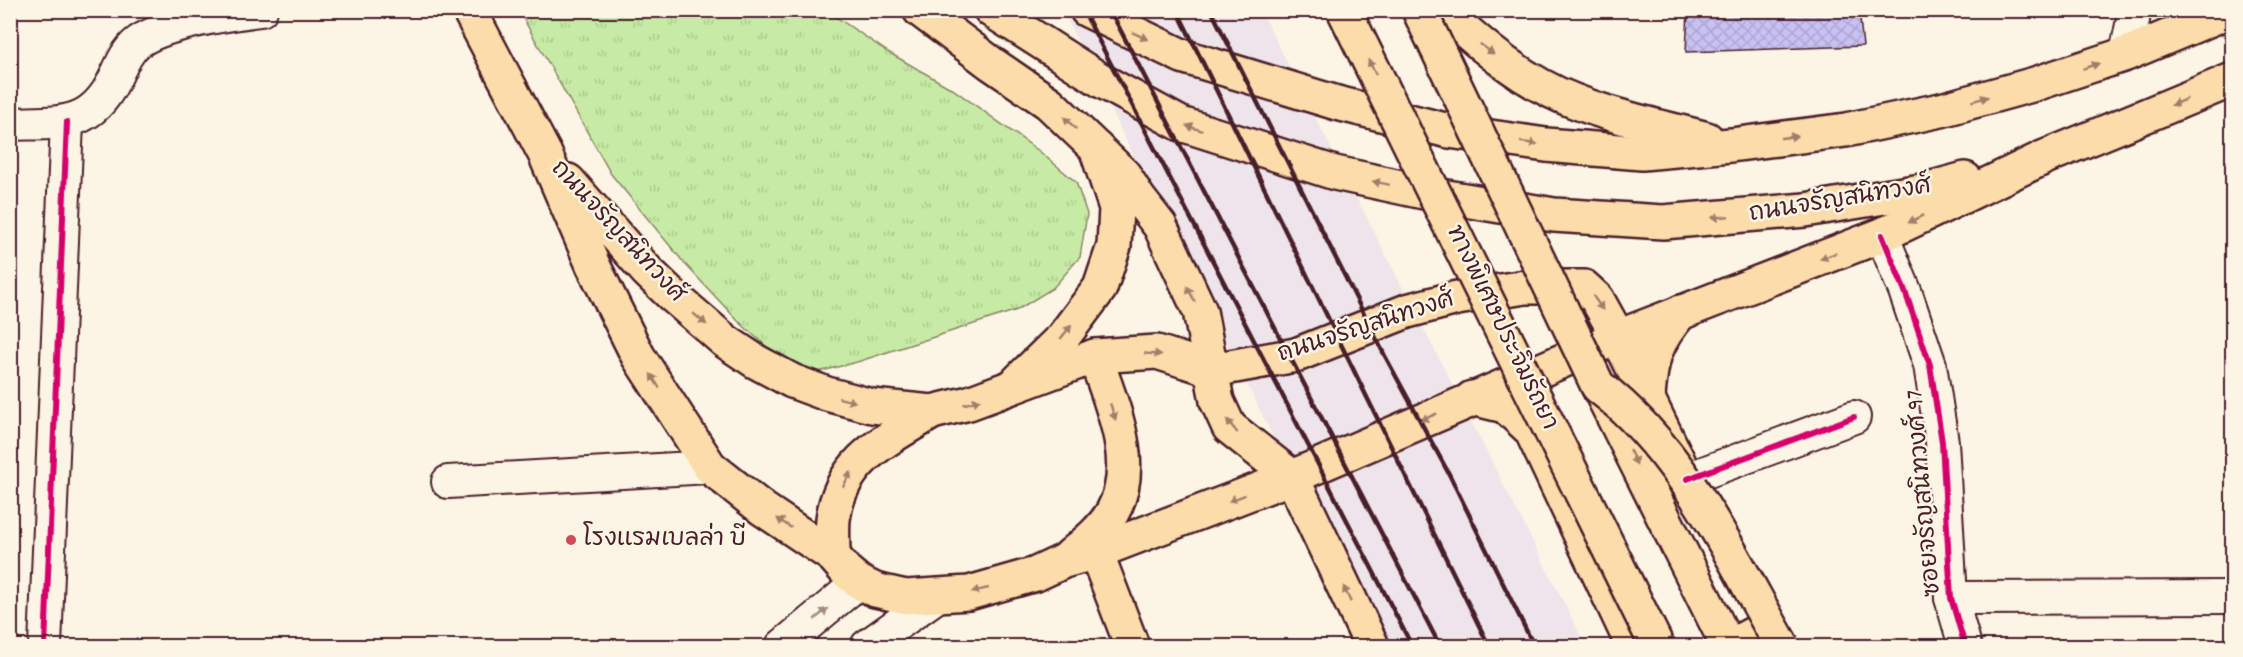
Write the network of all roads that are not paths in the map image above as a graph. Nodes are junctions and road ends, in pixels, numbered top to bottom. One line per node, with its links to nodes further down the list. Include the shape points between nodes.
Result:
1 (261, 10): 13 (street, via 154,33 136,43 104,100 87,114)
2 (469, 10): 17 (main road, ถนนจรัญสนิทวงศ์)
3 (920, 10): 16 (main road, one-way to 3, via 1049,103)
4 (991, 10): 18 (main road, ถนนจรัญสนิทวงศ์, one-way to 4, via 1921,191 1805,210 1663,222 1554,214 1335,173 1181,124 1102,81)
5 (1087, 10): 15 (main road, one-way to 15, via 1182,57 1337,104 1449,131 1642,153)
6 (1344, 10): 48 (main road, ทางพิเศษประจิมรัถยา, one-way to 6, bridge)
7 (1419, 10): 24 (main road, bridge)
8 (1443, 10): 15 (main road, one-way to 15, via 1477,42 1521,74 1573,101)
9 (2135, 10): 11 (street)
10 (2232, 10): 11 (main road)
11 (2126, 54): 15 (main road, one-way to 11, via 1846,130 1941,110)
12 (2232, 80): 18 (main road, ถนนจรัญสนิทวงศ์, one-way to 18)
13 (67, 122): 14 (street); 42 (street)
14 (10, 124)
15 (1731, 145)
16 (1096, 148): 23 (main road, one-way to 16, via 1200,311 1160,226 1124,175); 25 (main road, one-way to 16, via 1063,337 1100,288 1114,246 1116,208)
17 (545, 154): 28 (main road, ถนนจรัญสนิทวงศ์, one-way to 28, via 622,244 673,296 755,361 827,394 872,406); 30 (main road, ถนนจรัญสนิทวงศ์, one-way to 17, via 638,356)
18 (2045, 157): 19 (main road, ถนนจรัญสนิทวงศ์, one-way to 19)
19 (1882, 235): 20 (main road, ถนนจรัญสนิทวงศ์, one-way to 20); 39 (street, ซอยจรัญสนิทวงศ์ 97, via 1930,365 1942,442)
20 (1681, 312): 21 (main road, ถนนจรัญสนิทวงศ์); 26 (main road, via 1654,351)
21 (1618, 337): 23 (main road, ถนนจรัญสนิทวงศ์, one-way to 21, via 1296,355 1407,311 1525,286 1584,287 1597,299); 26 (main road); 27 (main road, ถนนจรัญสนิทวงศ์)
22 (1095, 356): 23 (main road, ถนนจรัญสนิทวงศ์, one-way to 23, via 1157,352); 25 (main road, ถนนจรัญสนิทวงศ์); 36 (main road, one-way to 36, via 1118,427 1124,471 1112,513)
23 (1213, 370): 31 (main road, one-way to 23, via 1229,427 1218,401)
24 (1598, 386): 41 (main road, bridge, via 1623,404 1668,456 1715,526); 49 (main road, one-way to 49)
25 (1011, 389): 28 (main road, ถนนจรัญสนิทวงศ์, one-way to 25)
26 (1648, 397): 32 (main road)
27 (1472, 399): 31 (main road, ถนนจรัญสนิทวงศ์, one-way to 31); 47 (main road, via 1505,406 1531,430)
28 (932, 411): 35 (main road, one-way to 28, via 833,519 852,470 867,453)
29 (1854, 417): 32 (street)
30 (710, 467): 33 (street); 35 (main road, ถนนจรัญสนิทวงศ์, one-way to 30)
31 (1292, 477): 34 (main road, ถนนจรัญสนิทวงศ์, one-way to 34); 46 (main road, one-way to 31)
32 (1687, 478): 41 (main road)
33 (448, 482)
34 (1096, 552): 36 (main road, ถนนจรัญสนิทวงศ์); 45 (main road)
35 (833, 556): 37 (main road, ถนนจรัญสนิทวงศ์)
36 (1064, 561): 38 (main road, ถนนจรัญสนิทวงศ์, one-way to 38, via 989,588)
37 (859, 582): 38 (main road, ถนนจรัญสนิทวงศ์, via 906,597); 43 (street, one-way to 37)
38 (937, 596): 44 (street, ถนนจรัญสนิทวงศ์)
39 (1951, 597): 40 (street); 50 (street, ซอยจรัญสนิทวงศ์ 97)
40 (2232, 597)
41 (1773, 640): 49 (main road)
42 (45, 646)
43 (782, 646)
44 (867, 646)
45 (1132, 646)
46 (1372, 646)
47 (1633, 646)
48 (1657, 646)
49 (1730, 646)
50 (1965, 646)

